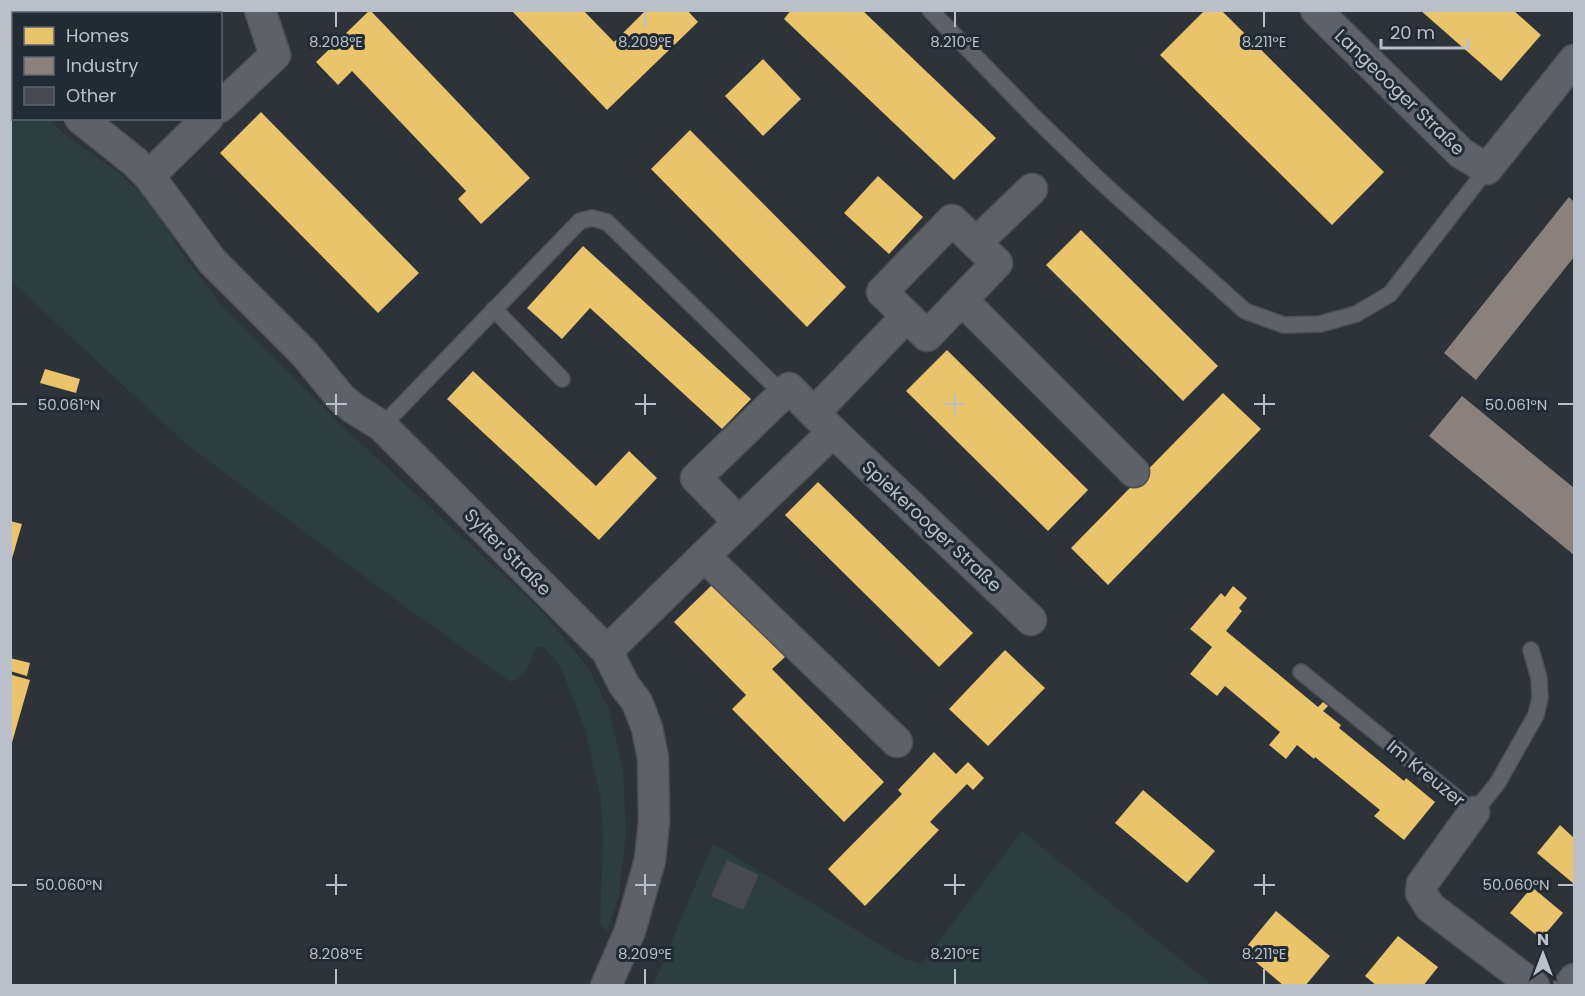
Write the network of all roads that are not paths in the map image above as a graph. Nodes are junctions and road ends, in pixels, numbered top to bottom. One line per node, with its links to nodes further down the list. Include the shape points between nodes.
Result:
1 (260, 10): 5 (street, via 275,55)
2 (930, 10): 8 (lane, via 1098,179 1245,311 1284,325 1320,324 1356,314 1390,294)
3 (1316, 10): 8 (street, Langeooger Straße, via 1461,153)
4 (1575, 60): 8 (street)
5 (222, 105)
6 (82, 120): 9 (street, Sylter Straße)
7 (206, 120): 9 (street)
8 (1487, 169)
9 (149, 176): 18 (street, Sylter Straße, via 212,261 305,354 341,398)
10 (1032, 189): 11 (street)
11 (976, 243): 12 (street, via 997,263); 14 (street, via 952,220 882,292)
12 (962, 300): 14 (street, via 927,336); 19 (street)
13 (494, 309): 15 (lane); 16 (lane, via 579,221 592,218 607,222); 18 (lane)
14 (907, 316): 17 (street)
15 (562, 379)
16 (783, 394): 17 (street, Spiekerooger Straße, via 789,388); 20 (street, via 696,478)
17 (824, 422): 20 (street); 22 (street, Spiekerooger Straße)
18 (382, 426): 24 (street, Sylter Straße)
19 (1134, 472)
20 (739, 522): 21 (street)
21 (704, 556): 24 (street); 26 (street)
22 (1031, 620)
23 (1531, 650): 27 (lane, via 1539,678 1536,715 1497,784)
24 (607, 651): 29 (street, Sylter Straße, via 624,685 631,734 653,785 654,822 650,860 630,931)
25 (1301, 672): 27 (lane, Im Kreuzer)
26 (897, 742)
27 (1474, 812): 30 (street, Im Kreuzer, via 1420,892 1430,907)
28 (1575, 979): 31 (street)
29 (606, 986)
30 (1534, 986)
31 (1569, 986)

